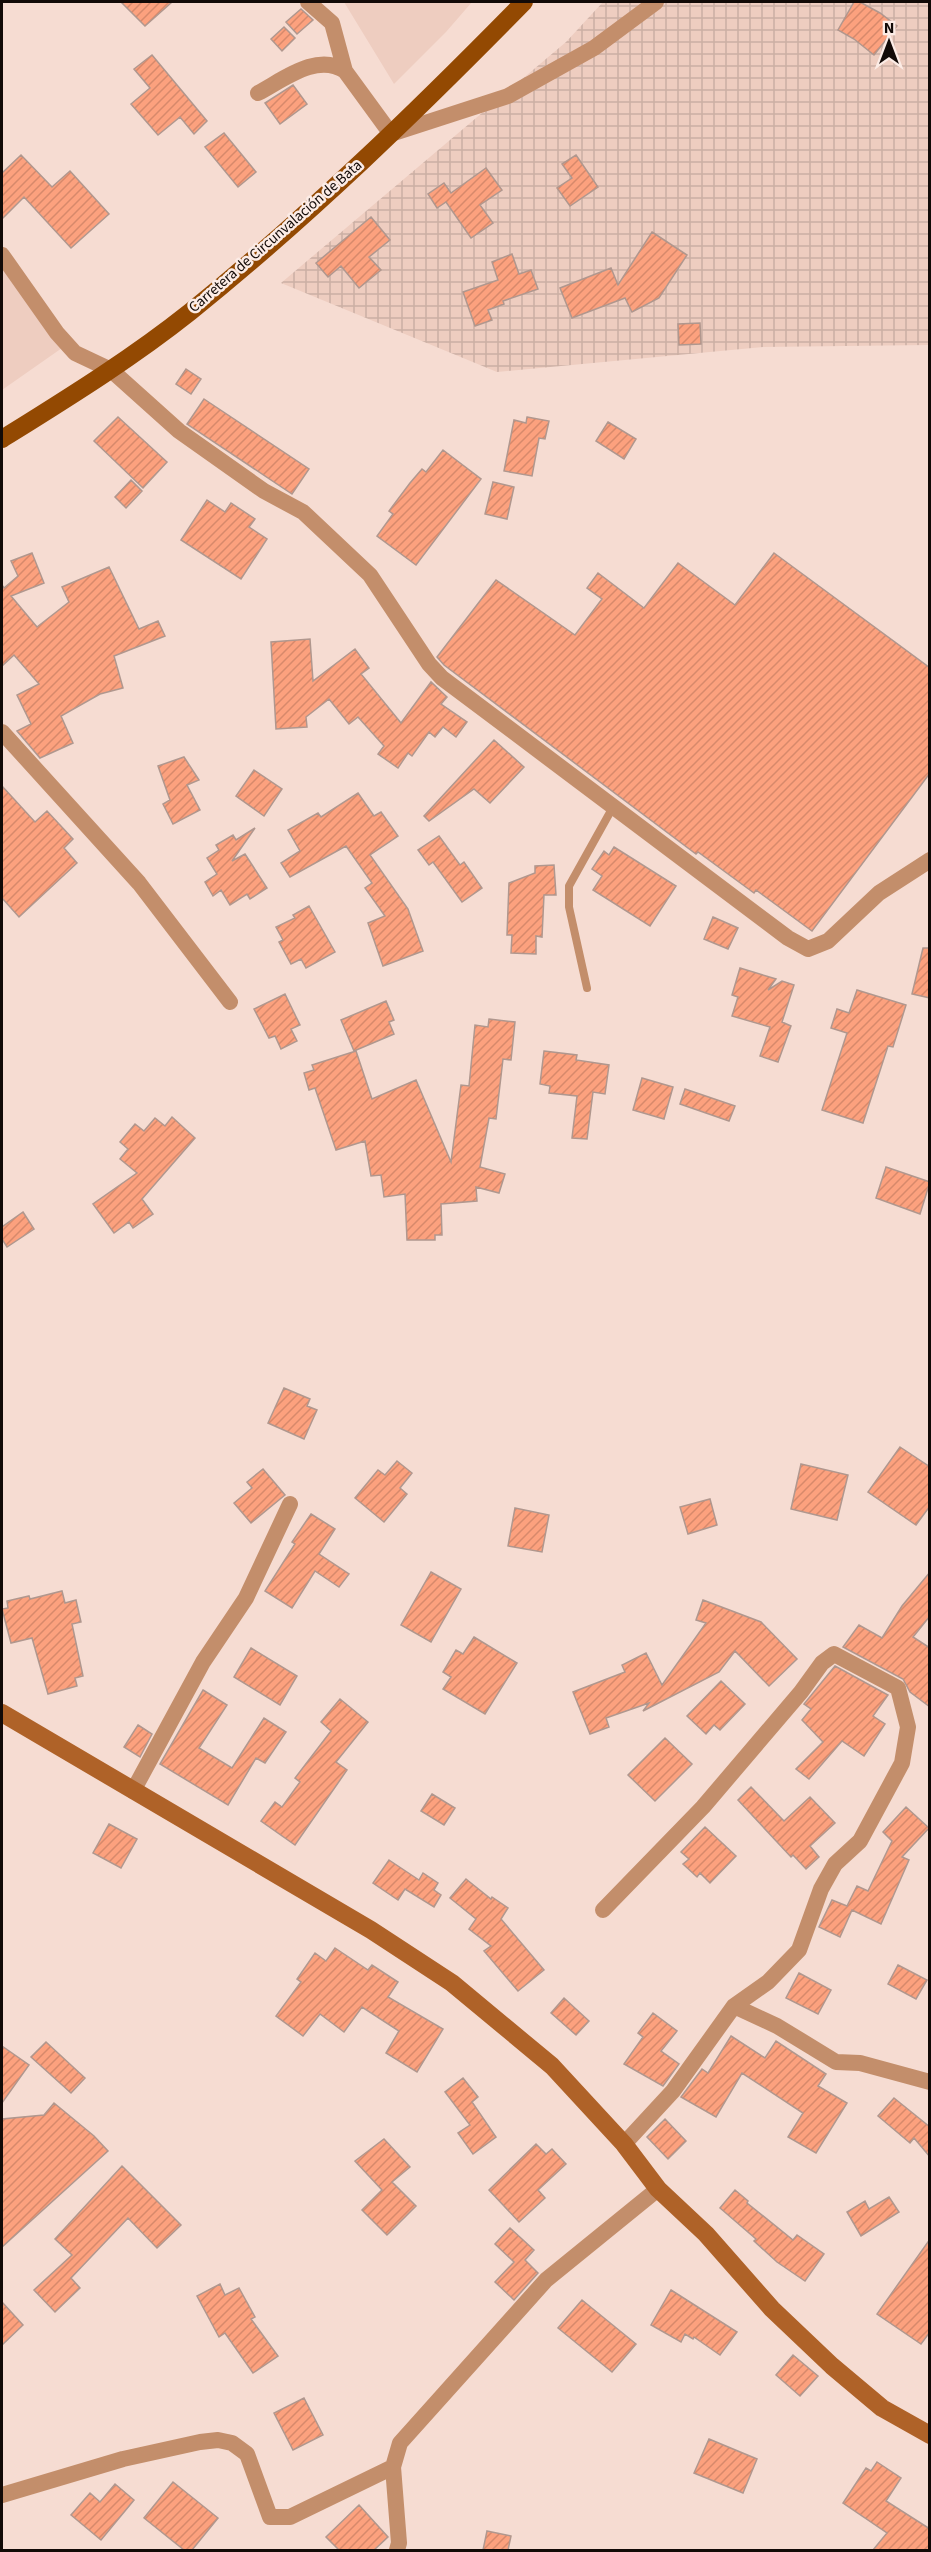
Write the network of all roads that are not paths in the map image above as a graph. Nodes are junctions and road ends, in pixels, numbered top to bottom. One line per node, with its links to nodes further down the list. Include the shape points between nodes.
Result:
1 (308, 2): 4 (street, via 332,23)
2 (524, 2): 6 (main road, Carretera de Circunvalación de Bata)
3 (656, 2): 6 (street, via 594,48 508,96)
4 (345, 71): 5 (street, via 335,64 313,65); 6 (street)
5 (258, 93)
6 (391, 134): 8 (main road, Carretera de Circunvalación de Bata, via 189,312)
7 (2, 255): 8 (street, via 75,353)
8 (111, 370): 9 (main road, Carretera de Circunvalación de Bata); 11 (street, via 179,431 264,491 303,512 370,575 442,678)
9 (2, 439)
10 (2, 732): 14 (street, via 139,883)
11 (613, 807): 12 (street, via 808,949 828,941 879,893); 13 (lane, via 569,886 569,907)
12 (930, 860)
13 (587, 988)
14 (230, 1002)
15 (290, 1504): 17 (street, via 246,1598 203,1662)
16 (2, 1713): 17 (main road)
17 (134, 1791): 21 (main road, via 371,1930 452,1983 552,2066)
18 (603, 1910): 19 (street, via 702,1807 822,1663 834,1654 898,1688 908,1726 902,1763 860,1841 835,1864 821,1889 799,1950 768,1982)
19 (734, 2006): 20 (street, via 777,2026 836,2062 860,2063); 21 (street, via 655,2112)
20 (930, 2082)
21 (624, 2144): 22 (main road)
22 (657, 2189): 23 (main road, via 706,2234 772,2309 832,2366 882,2408); 24 (street, via 546,2280 400,2444)
23 (930, 2435)
24 (393, 2467): 25 (street, via 290,2517 270,2517 247,2454 232,2443 218,2440 123,2459); 26 (street, via 399,2543)
25 (2, 2496)
26 (396, 2550)

